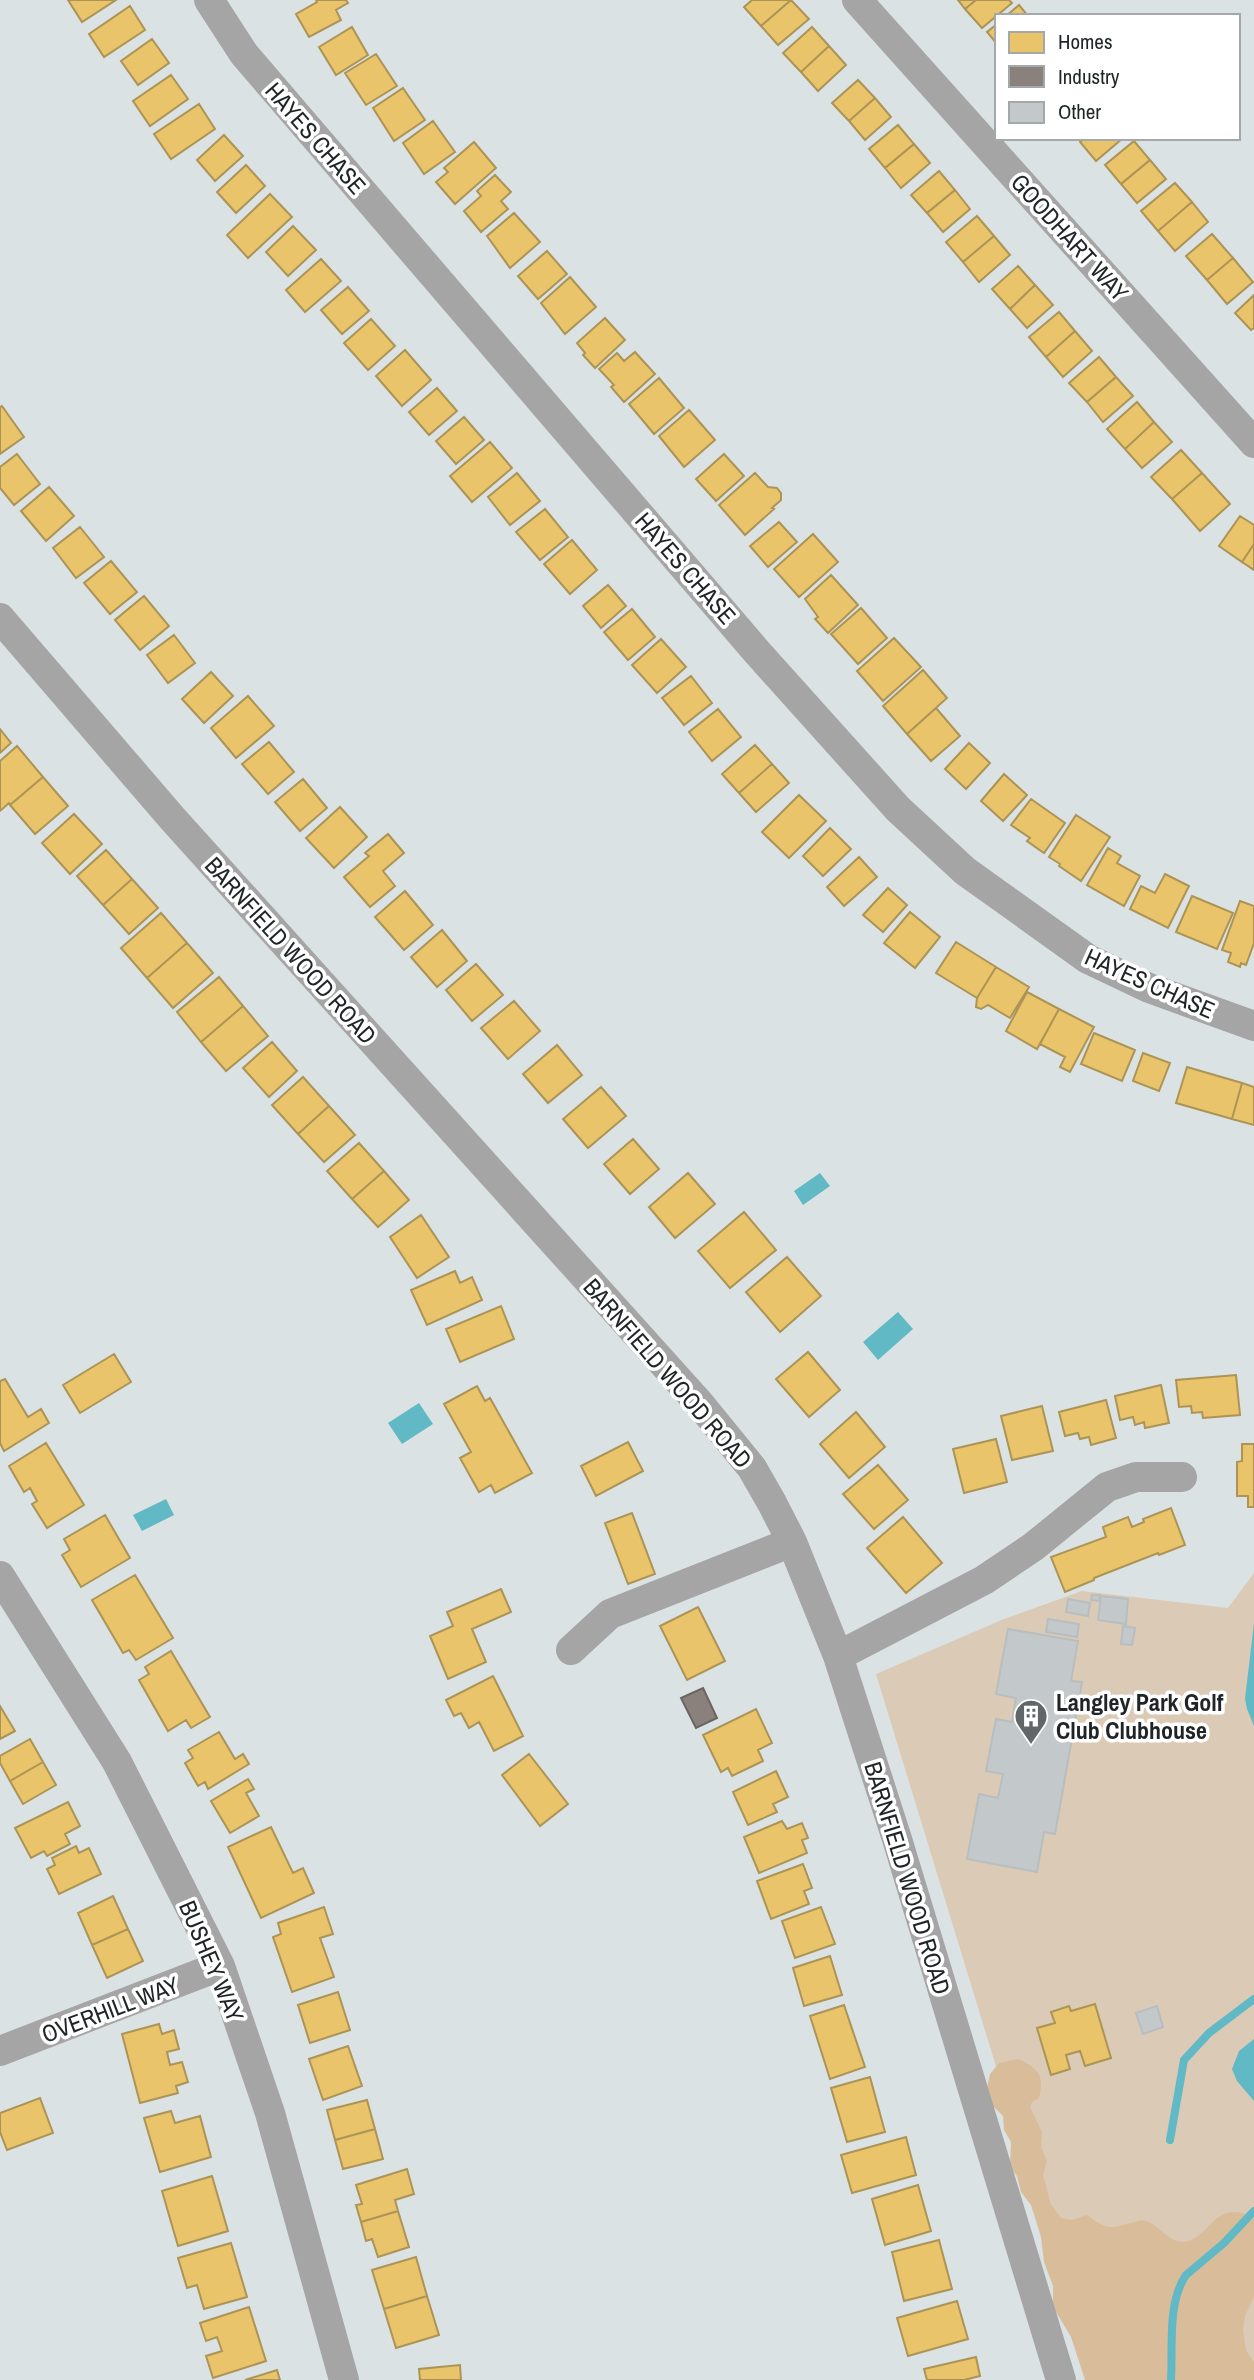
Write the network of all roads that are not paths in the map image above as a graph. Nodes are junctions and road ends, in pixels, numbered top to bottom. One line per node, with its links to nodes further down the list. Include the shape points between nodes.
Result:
1 (209, 0): 5 (street, HAYES CHASE, via 244,54 757,652 898,809 965,871 1088,959 1149,988)
2 (858, 0): 3 (street, GOODHART WAY)
3 (1254, 443)
4 (0, 618): 7 (street, BARNFIELD WOOD ROAD, via 172,818 727,1435 752,1468)
5 (1254, 1026)
6 (1182, 1477): 10 (street, via 1136,1477 1107,1487 984,1580)
7 (792, 1542): 9 (street, via 610,1614); 10 (street, BARNFIELD WOOD ROAD)
8 (0, 1576): 11 (street, BUSHEY WAY, via 117,1762)
9 (571, 1650)
10 (838, 1656): 14 (street, BARNFIELD WOOD ROAD)
11 (220, 1966): 12 (street, OVERHILL WAY); 13 (street, BUSHEY WAY, via 270,2113)
12 (0, 2051)
13 (344, 2380)
14 (1061, 2380)

